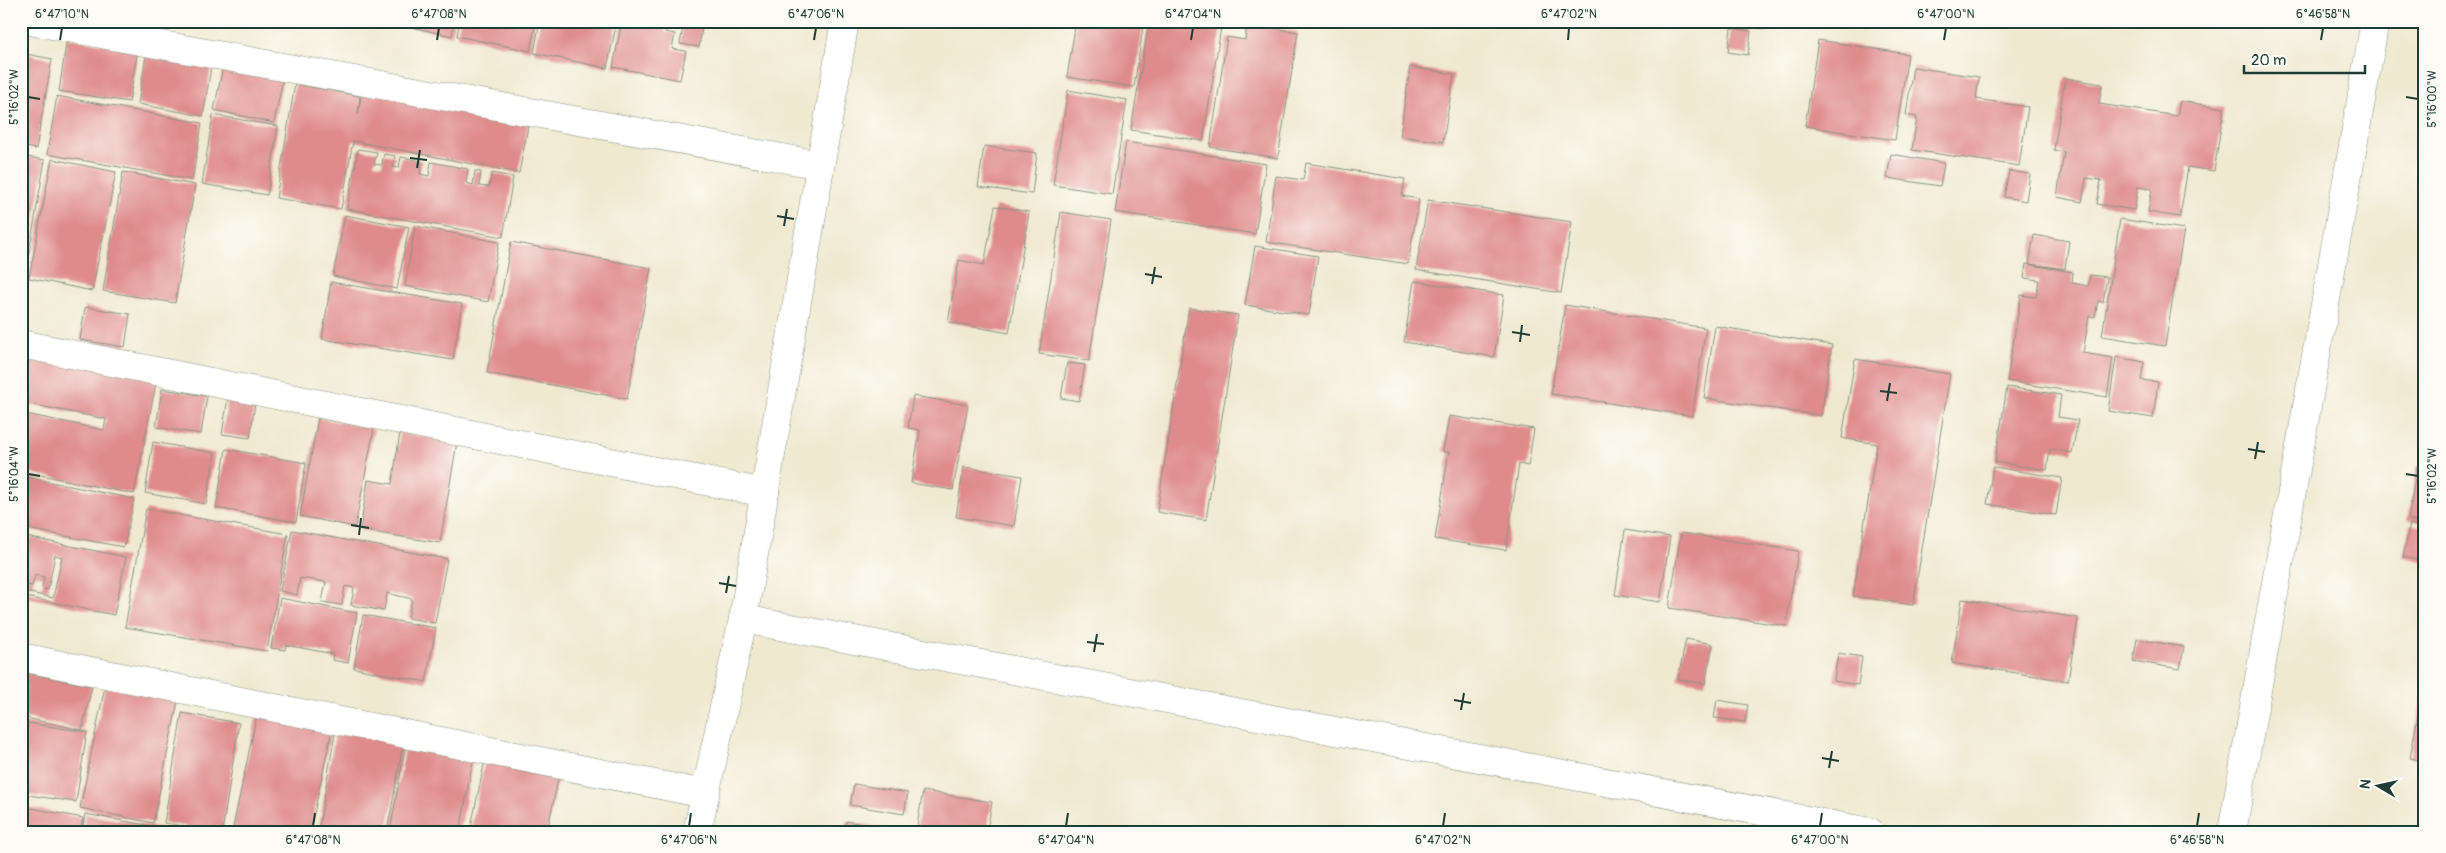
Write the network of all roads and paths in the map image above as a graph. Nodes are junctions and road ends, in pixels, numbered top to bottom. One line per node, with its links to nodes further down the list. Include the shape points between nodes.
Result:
1 (30, 21): 4 (street)
2 (845, 21): 4 (street)
3 (2375, 21): 12 (street)
4 (820, 165): 6 (street)
5 (21, 344): 6 (street)
6 (764, 492): 7 (street)
7 (743, 619): 9 (street); 11 (street)
8 (21, 658): 9 (street)
9 (704, 794): 10 (street)
10 (697, 832)
11 (1870, 832)
12 (2232, 832)

